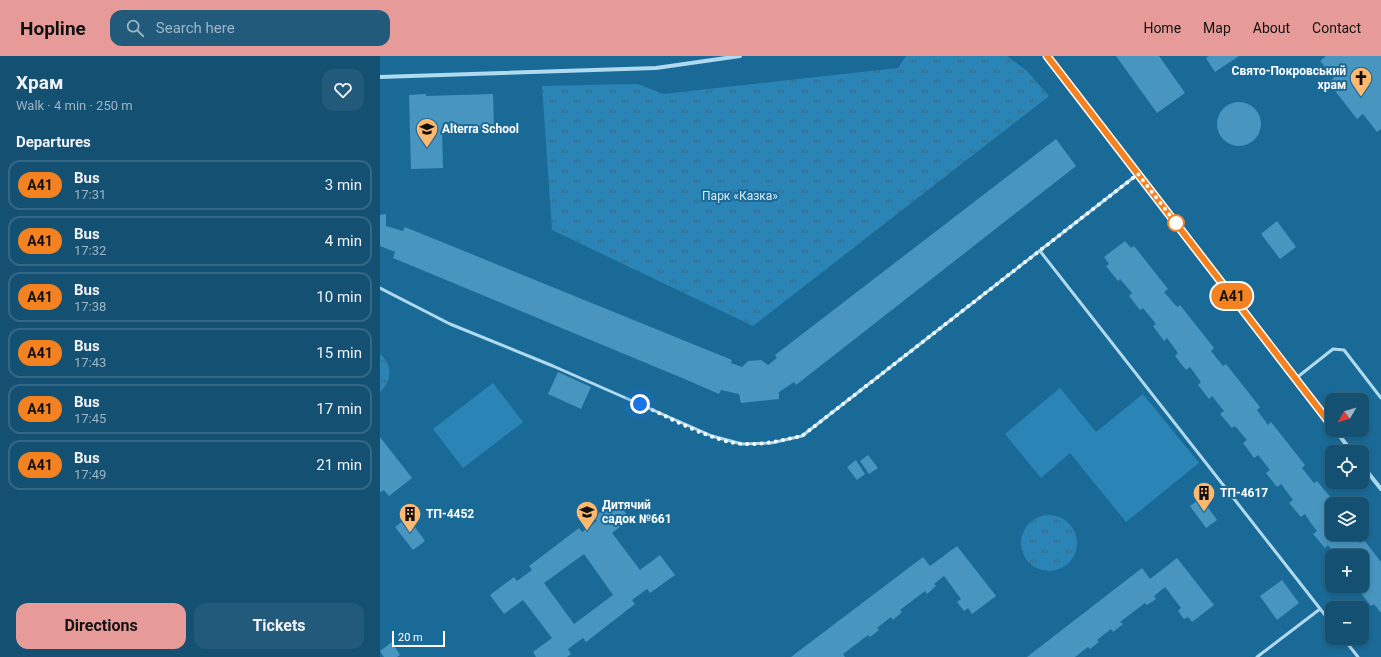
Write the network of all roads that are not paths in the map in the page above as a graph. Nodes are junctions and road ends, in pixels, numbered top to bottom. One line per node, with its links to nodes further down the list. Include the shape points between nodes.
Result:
1 (740, 56): 3 (street, via 656,68)
2 (1047, 56): 4 (street)
3 (380, 77)
4 (1138, 174): 5 (lane); 7 (street)
5 (1040, 251): 6 (lane, via 802,436 771,443 742,444 712,436 450,324); 14 (lane)
6 (380, 288)
7 (1296, 378): 8 (lane, via 1333,350 1344,350); 9 (street)
8 (1381, 398)
9 (1325, 417)
10 (1340, 437): 11 (street)
11 (1347, 445)
12 (1369, 474): 13 (street)
13 (1381, 489)
14 (1320, 609): 15 (lane); 17 (lane)
15 (1325, 615)
16 (1349, 645): 18 (lane)
17 (1257, 657)
18 (1358, 657)

